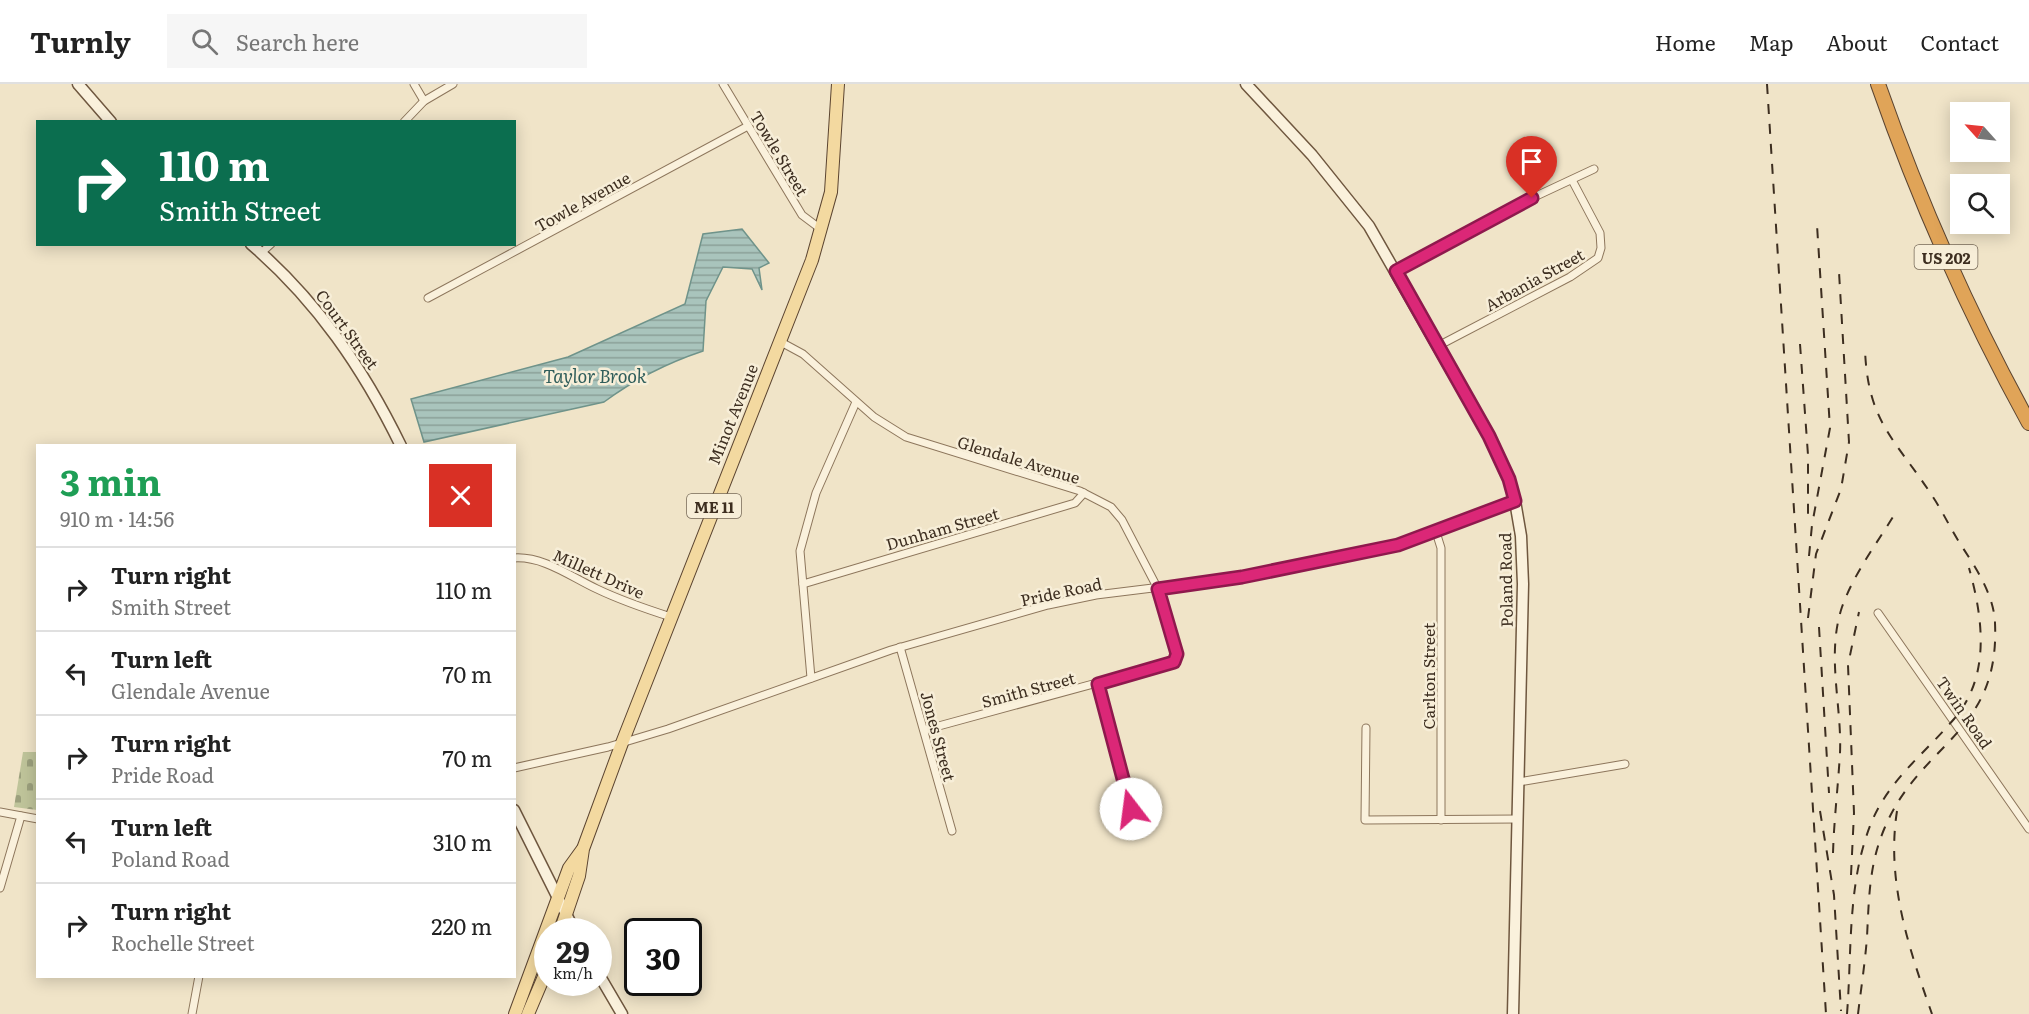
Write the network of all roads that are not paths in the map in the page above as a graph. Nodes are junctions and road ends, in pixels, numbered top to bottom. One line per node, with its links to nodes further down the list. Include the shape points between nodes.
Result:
1 (78, 84): 9 (street)
2 (414, 84): 8 (street)
3 (453, 84): 8 (street)
4 (723, 84): 11 (street, Towle Street)
5 (838, 84): 14 (main road, Minot Avenue / ME 11, via 833,175)
6 (1246, 84): 18 (street, Poland Road, via 1350,200)
7 (1878, 84): 23 (highway, US 202, via 1953,274)
8 (424, 100): 10 (street)
9 (109, 120)
10 (406, 120)
11 (748, 126): 14 (street, Towle Street, via 802,215); 19 (street, Towle Avenue)
12 (1594, 169): 13 (street)
13 (1572, 180): 18 (street); 21 (street, Arbania Street, via 1600,233 1598,258 1570,277)
14 (822, 230): 20 (main road, Minot Avenue / ME 11)
15 (253, 246): 17 (street, Court Street)
16 (269, 246): 17 (street)
17 (261, 253): 24 (street, Court Street, via 300,290 338,338 370,386)
18 (1396, 271): 21 (street, Poland Road)
19 (428, 298)
20 (779, 340): 22 (street, Glendale Avenue, via 803,354); 32 (main road, Minot Avenue / ME 11)
21 (1438, 346): 26 (street, Poland Road, via 1500,459)
22 (856, 402): 25 (street, Glendale Avenue, via 895,431 928,446); 29 (street, via 809,511 800,551)
23 (2029, 423)
24 (400, 444)
25 (1084, 493): 29 (street, Dunham Street, via 1075,503); 30 (street, Glendale Avenue, via 1118,514)
26 (1515, 501): 27 (street, Pride Road); 42 (street, Poland Road, via 1521,536 1522,584)
27 (1436, 532): 30 (street, Pride Road, via 1398,545 1308,564); 48 (street, Carlton Street, via 1441,548)
28 (516, 558): 32 (street, Millett Drive, via 543,562 598,590)
29 (803, 584): 35 (street)
30 (1158, 589): 33 (street, Pride Road, via 1074,599); 34 (street, Glendale Avenue, via 1177,654)
31 (1878, 613): 50 (street, Twin Road)
32 (671, 617): 39 (main road, Minot Avenue / ME 11)
33 (900, 647): 35 (street, Pride Road); 38 (street, Jones Street)
34 (1174, 662): 36 (street, Smith Street)
35 (811, 678): 39 (street, Pride Road)
36 (1098, 684): 38 (street, Smith Street); 49 (street)
37 (1366, 728): 48 (street, via 1365,820)
38 (924, 730): 51 (street, Jones Street)
39 (622, 743): 41 (street, Pride Road); 52 (main road, Minot Avenue / ME 11)
40 (1625, 764): 42 (street)
41 (516, 768)
42 (1519, 782): 47 (street, Poland Road)
43 (0, 812): 45 (street)
44 (516, 814): 54 (street)
45 (21, 816): 46 (street); 53 (street)
46 (36, 819)
47 (1518, 819): 48 (street); 65 (street, Poland Road)
48 (1441, 820)
49 (1136, 829)
50 (2029, 829)
51 (952, 831)
52 (583, 849): 54 (main road, Minot Avenue / ME 11, via 569,868); 55 (main road, Minot Avenue / ME 11)
53 (0, 888)
54 (558, 897): 55 (street); 62 (main road, Minot Avenue / ME 11)
55 (566, 915): 56 (main road, Minot Avenue / ME 11); 57 (street)
56 (565, 918)
57 (568, 918)
58 (199, 978): 61 (street)
59 (536, 996): 63 (main road)
60 (611, 996): 64 (street)
61 (192, 1014)
62 (515, 1014)
63 (528, 1014)
64 (622, 1014)
65 (1513, 1014)

